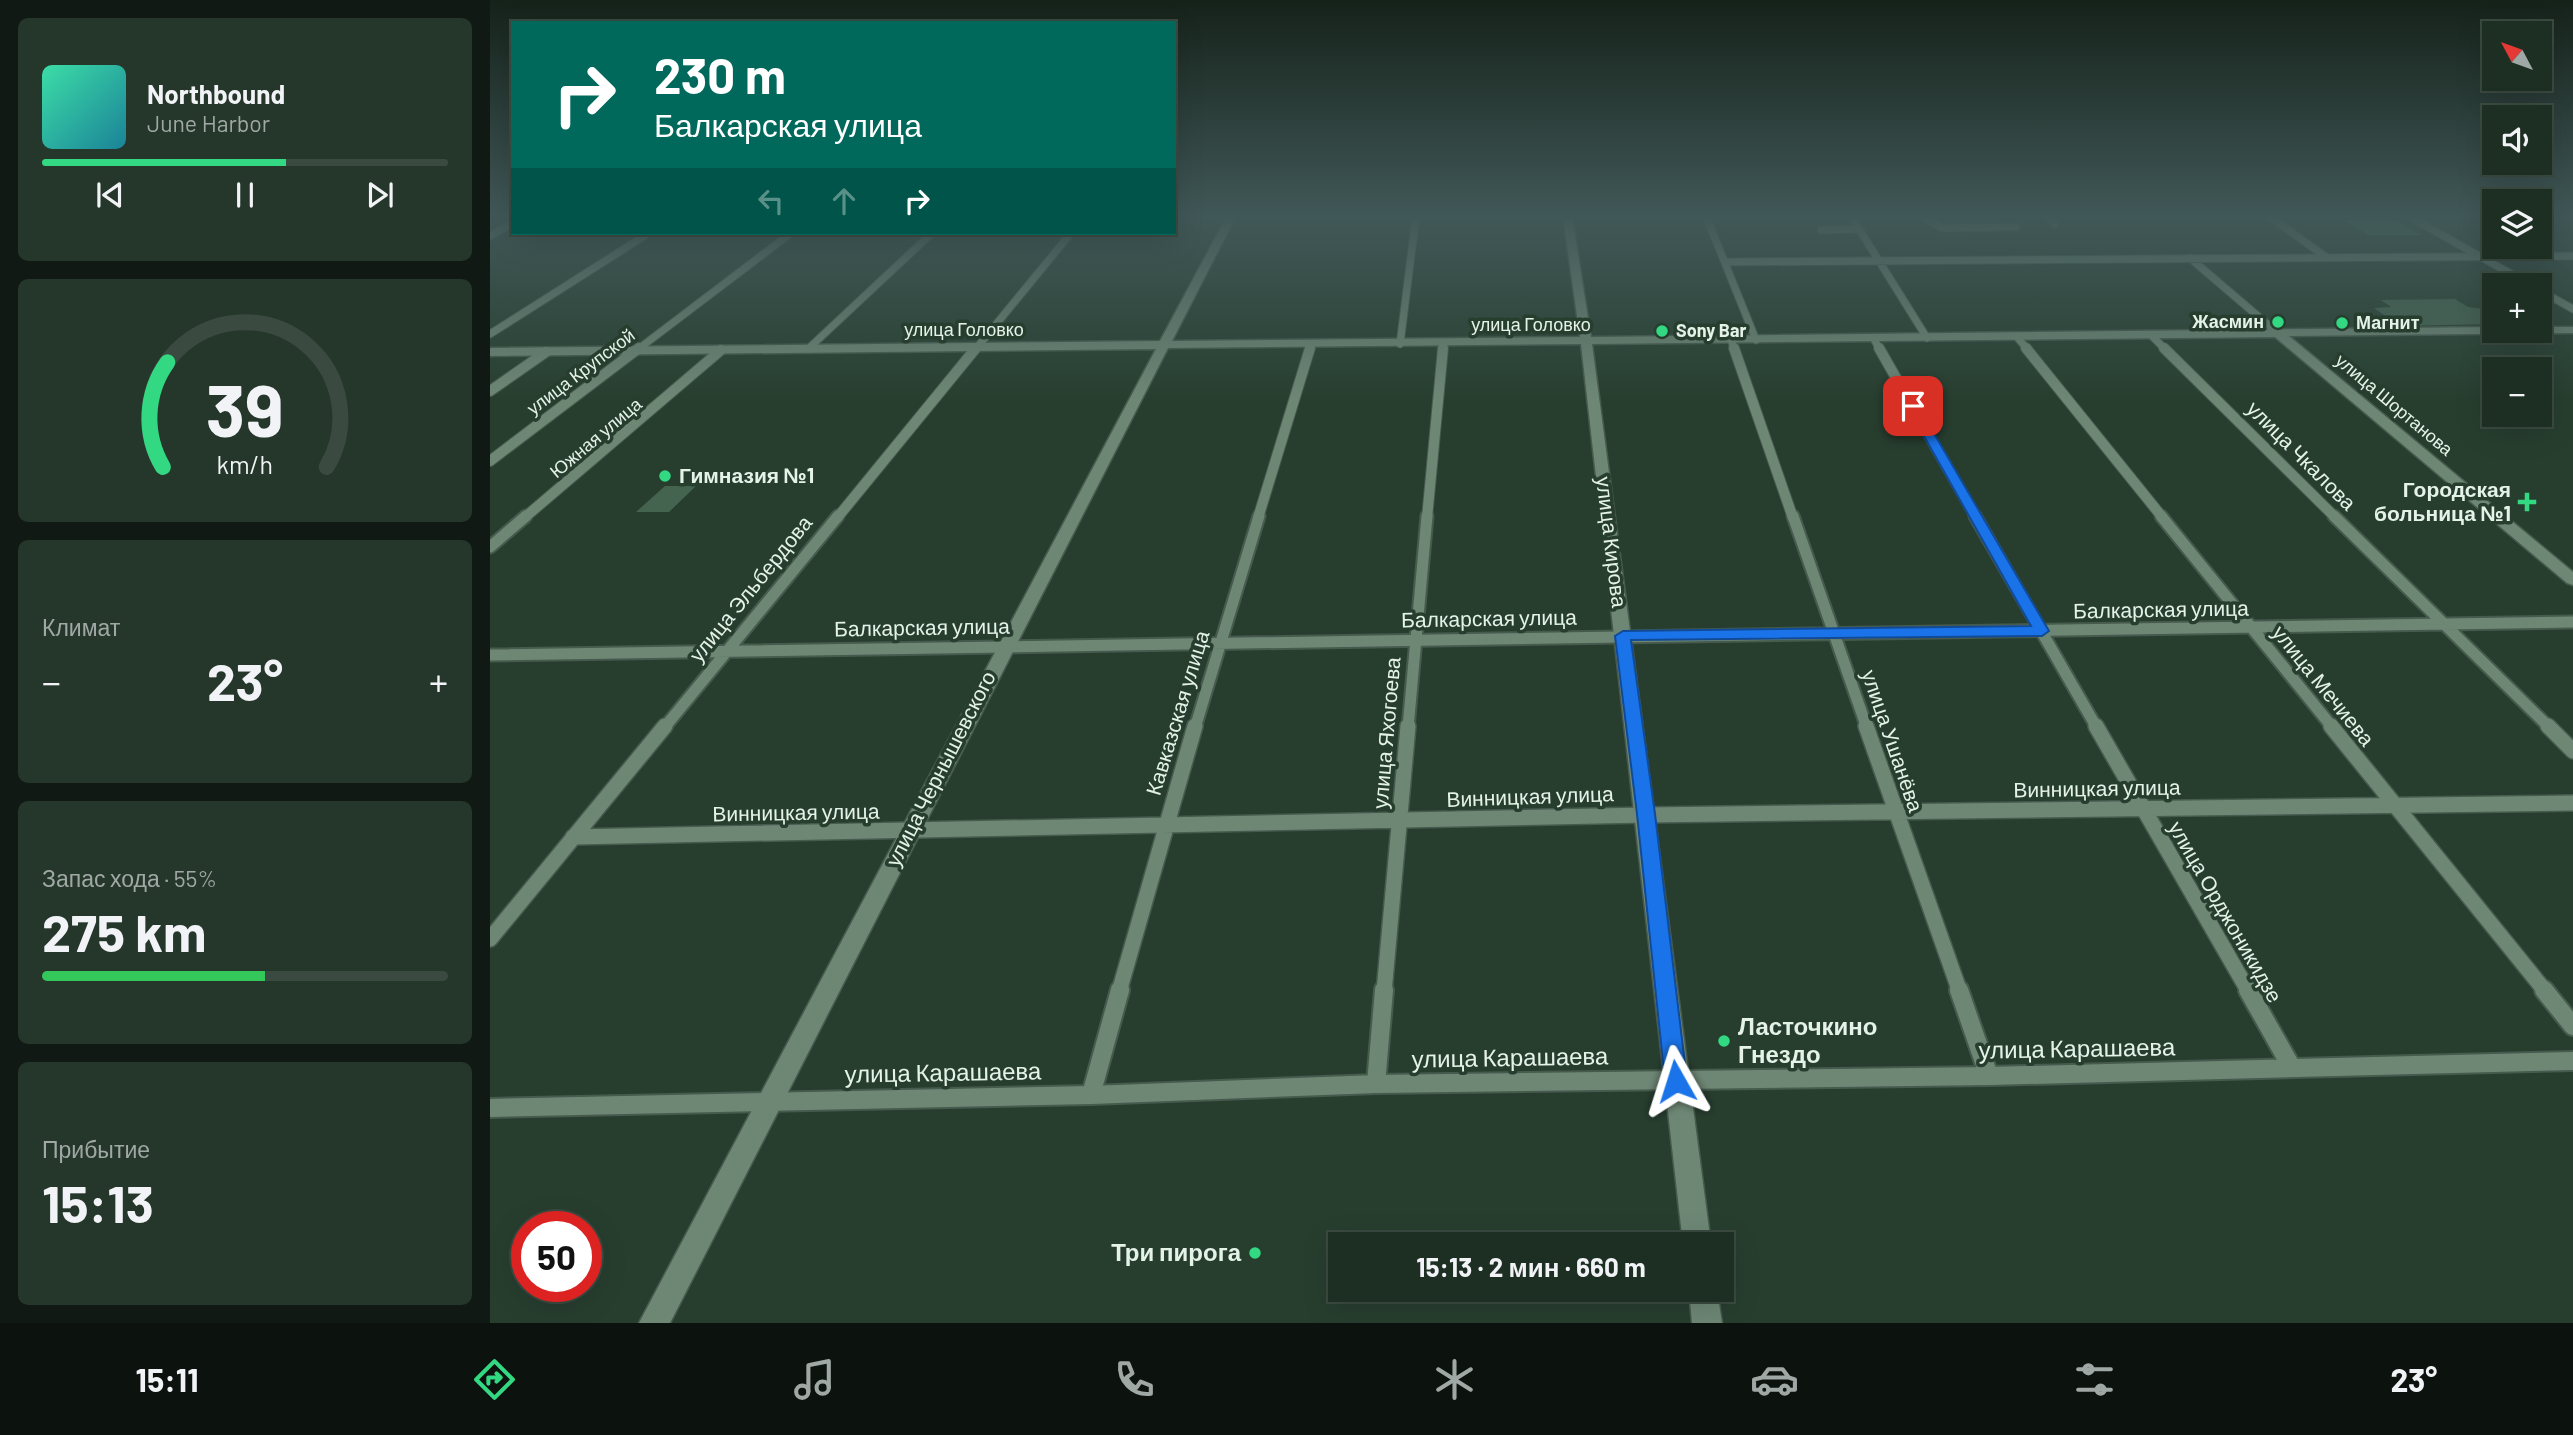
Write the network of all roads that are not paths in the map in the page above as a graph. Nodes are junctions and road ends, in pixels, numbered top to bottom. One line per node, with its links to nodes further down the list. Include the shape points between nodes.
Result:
1 (579, 278): 14 (street)
2 (732, 278): 30 (street, улица Крупской)
3 (884, 278): 28 (street)
4 (1034, 278): 27 (street, улица Эльбердова)
5 (1198, 278): 26 (street, улица Чернышевского)
6 (1408, 278): 25 (street)
7 (1576, 278): 22 (street, улица Кирова)
8 (1731, 278): 21 (street)
9 (1890, 278): 19 (street)
10 (2213, 278): 15 (street, улица Шортанова)
11 (2552, 297): 12 (street)
12 (2573, 309)
13 (2573, 330): 15 (street, улица Головко)
14 (490, 334)
15 (2280, 335): 16 (street, улица Головко); 36 (street, улица Шортанова)
16 (2152, 336): 17 (street, улица Головко); 38 (street, улица Чкалова)
17 (2017, 337): 19 (street, улица Головко); 39 (street, улица Мечиева)
18 (1874, 338): 19 (street, улица Головко); 21 (street, улица Головко); 40 (street, улица Орджоникидзе)
19 (1927, 338)
20 (1731, 340): 21 (street, улица Головко); 22 (street, улица Головко); 41 (street, улица Ушанёва)
21 (1756, 340)
22 (1585, 342): 23 (street, улица Головко); 42 (street, улица Кирова)
23 (1443, 343): 25 (street, улица Головко); 43 (street, улица Яхогоева)
24 (1311, 344): 25 (street, улица Головко); 26 (street, улица Головко); 44 (street, Кавказская улица)
25 (1400, 344)
26 (1161, 346): 27 (street, улица Головко); 45 (street, улица Чернышевского)
27 (977, 348): 28 (street, улица Головко); 46 (street, улица Эльбердова)
28 (808, 349): 29 (street, улица Головко)
29 (721, 350): 30 (street, улица Головко); 35 (street, Южная улица)
30 (635, 351): 32 (street, улица Головко); 34 (street, улица Крупской)
31 (490, 352): 32 (street, улица Головко)
32 (546, 352): 33 (street)
33 (490, 391)
34 (490, 461)
35 (490, 547)
36 (2573, 580)
37 (2573, 622): 38 (street, Балкарская улица)
38 (2445, 625): 39 (street, Балкарская улица); 48 (street, улица Чкалова)
39 (2252, 628): 40 (street, Балкарская улица); 50 (street, улица Мечиева)
40 (2042, 631): 41 (street, Балкарская улица); 51 (street, улица Орджоникидзе)
41 (1834, 633): 42 (street, Балкарская улица); 52 (street, улица Ушанёва)
42 (1623, 636): 43 (street, Балкарская улица); 53 (street, улица Кирова)
43 (1415, 639): 44 (street, Балкарская улица); 54 (street, улица Яхогоева)
44 (1222, 642): 45 (street, Балкарская улица); 55 (street, Кавказская улица)
45 (1005, 646): 46 (street, Балкарская улица); 56 (street, улица Чернышевского)
46 (729, 650): 47 (street, Балкарская улица); 57 (street, улица Эльбердова)
47 (490, 655)
48 (2573, 751)
49 (2573, 803): 50 (street, Винницкая улица)
50 (2395, 806): 51 (street, Винницкая улица); 59 (street, улица Мечиева)
51 (2143, 809): 52 (street, Винницкая улица); 61 (street, улица Орджоникидзе)
52 (1896, 812): 53 (street, Винницкая улица); 62 (street, улица Ушанёва)
53 (1646, 814): 54 (street, Винницкая улица); 63 (street, улица Кирова)
54 (1398, 822): 55 (street, Винницкая улица); 64 (street, улица Яхогоева)
55 (1164, 826): 56 (street, Винницкая улица); 65 (street, Кавказская улица)
56 (908, 832): 57 (street, Винницкая улица); 66 (street, улица Чернышевского)
57 (573, 837): 58 (street, улица Эльбердова)
58 (490, 939)
59 (2573, 1026)
60 (2573, 1061): 61 (street, улица Карашаева)
61 (2292, 1068): 62 (street, улица Карашаева)
62 (1989, 1076): 63 (street, улица Карашаева)
63 (1676, 1081): 64 (street, улица Карашаева); 68 (street, улица Кирова)
64 (1376, 1084): 65 (street, улица Карашаева)
65 (1091, 1095): 66 (street, улица Карашаева)
66 (770, 1101): 67 (street, улица Карашаева); 70 (street, улица Чернышевского)
67 (490, 1108)
68 (1695, 1232)
69 (1704, 1302): 71 (street)
70 (653, 1323)
71 (1707, 1323)

